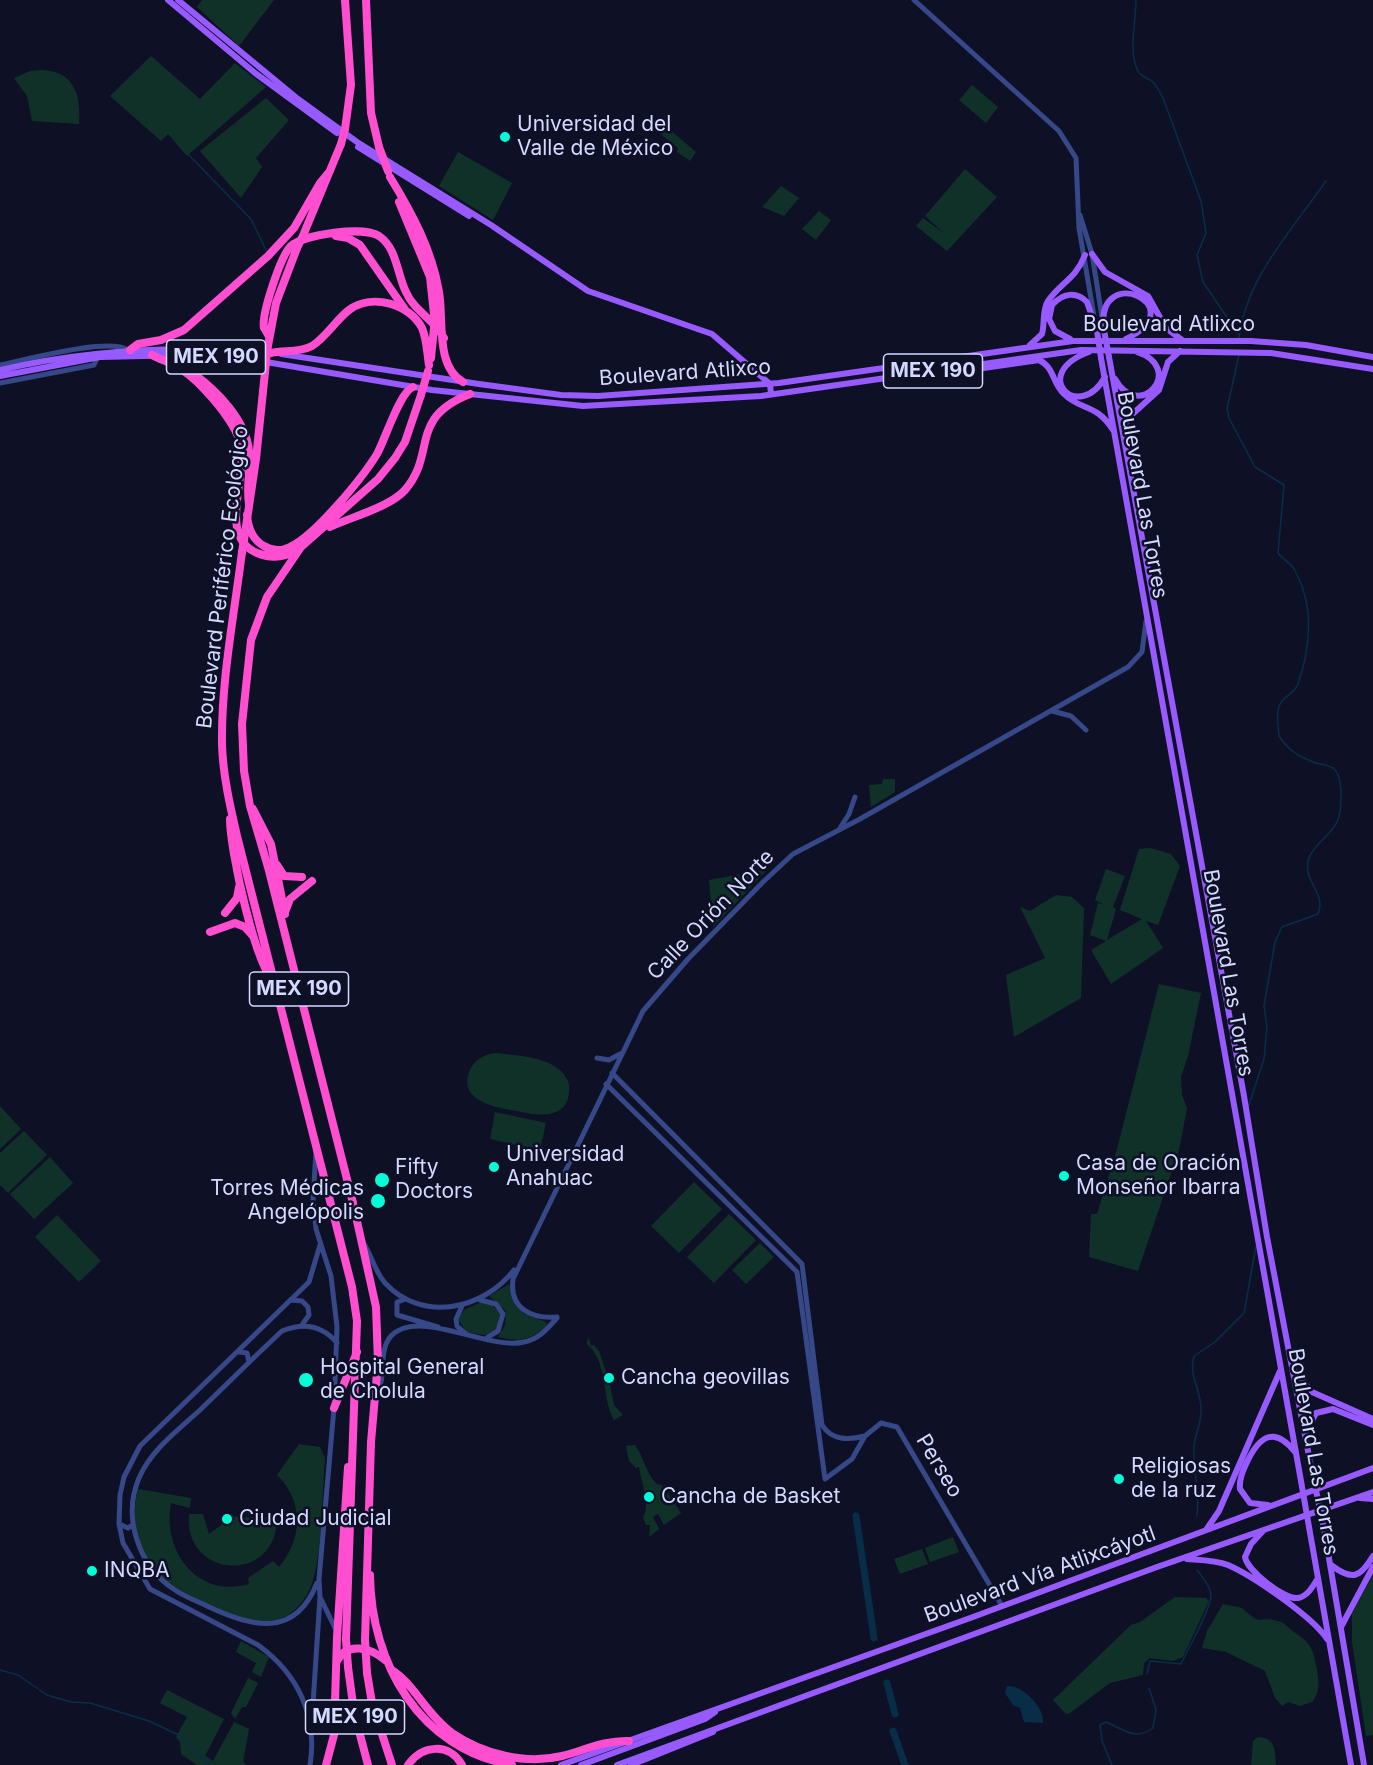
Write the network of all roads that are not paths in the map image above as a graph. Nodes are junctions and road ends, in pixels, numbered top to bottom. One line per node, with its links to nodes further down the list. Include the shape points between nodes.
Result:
1 (168, 0): 6 (main road)
2 (178, 0): 6 (main road)
3 (345, 0): 7 (highway, Boulevard Periférico Ecológico, bridge, via 351,85 345,129)
4 (366, 0): 8 (highway, Boulevard Periférico Ecológico, bridge, via 371,113)
5 (914, 0): 10 (street, Boulevard Las Torres, via 1059,131 1076,159 1080,215)
6 (257, 70): 39 (main road, via 351,143 588,291 712,334)
7 (330, 171): 14 (highway, Boulevard Periférico Ecológico / MEX 190, bridge, via 276,303); 21 (highway, via 294,228 268,256 184,330)
8 (389, 174): 15 (highway, via 433,264); 31 (highway, Boulevard Periférico Ecológico, bridge, via 430,277 434,328)
9 (332, 234): 11 (highway, via 360,244); 14 (highway, via 304,240 287,252 265,318); 15 (highway, via 361,230 381,237 392,250 409,297)
10 (1089, 255): 12 (street, Boulevard Las Torres); 13 (street, Boulevard Las Torres); 17 (main road, via 1105,272 1148,296 1166,328); 19 (main road, via 1076,275 1049,300 1042,334)
11 (404, 308): 20 (highway, via 383,303 359,304 310,347); 31 (highway, via 423,330)
12 (1094, 316): 18 (main road, via 1088,302 1079,296 1065,295 1054,303 1050,324); 35 (main road, Boulevard Las Torres, bridge)
13 (1102, 317): 16 (main road, via 1120,294 1133,293 1145,300 1150,313 1146,326); 33 (main road, Boulevard Las Torres, bridge)
14 (269, 336): 20 (highway, Boulevard Periférico Ecológico / MEX 190)
15 (444, 338): 37 (highway, via 449,369)
16 (1123, 340): 17 (main road, Boulevard Atlixco / MEX 190); 18 (main road, Boulevard Atlixco / MEX 190)
17 (1183, 340): 27 (main road, Boulevard Atlixco / MEX 190, via 1306,345)
18 (1073, 341): 19 (main road, Boulevard Atlixco / MEX 190)
19 (1029, 346): 39 (main road, Boulevard Atlixco / MEX 190)
20 (269, 349): 21 (main road, Boulevard Atlixco / MEX 190); 28 (main road, Boulevard Atlixco / MEX 190); 46 (highway, Boulevard Periférico Ecológico / MEX 190, bridge)
21 (129, 350): 25 (main road, Boulevard Atlixco / MEX 190)
22 (1094, 350): 23 (main road, Boulevard Atlixco / MEX 190); 35 (main road, via 1066,363 1061,371 1061,384 1069,393 1084,397 1094,393); 36 (main road, Boulevard Atlixco / MEX 190, via 1055,352)
23 (1131, 351): 24 (main road, Boulevard Atlixco / MEX 190); 33 (main road, via 1154,361 1159,374 1155,387 1145,395 1132,395)
24 (1180, 351): 32 (main road, Boulevard Atlixco / MEX 190, via 1244,352); 44 (main road, via 1168,362 1159,390 1127,419)
25 (99, 352): 26 (main road, Boulevard Atlixco / MEX 190); 29 (main road, Boulevard Atlixco / MEX 190); 34 (main road, MEX 190); 38 (street, via 94,366)
26 (153, 355): 30 (main road, Boulevard Atlixco / MEX 190, via 254,360); 46 (highway, via 176,363 202,380 241,427 249,448); 50 (highway, via 188,374 235,430 242,451 236,526 244,544 270,556 288,554)
27 (1373, 357)
28 (315, 359): 30 (main road); 37 (main road, Boulevard Atlixco / MEX 190)
29 (0, 367)
30 (313, 368): 40 (main road, Boulevard Atlixco / MEX 190)
31 (428, 368): 45 (highway, Boulevard Periférico Ecológico / MEX 190, bridge, via 405,441)
32 (1373, 369)
33 (1113, 375): 44 (main road, Boulevard Las Torres)
34 (0, 376)
35 (1105, 376): 43 (main road, Boulevard Las Torres)
36 (889, 378): 42 (main road, Boulevard Atlixco / MEX 190); 43 (main road, via 897,381 1039,360 1052,371 1065,395 1094,409)
37 (463, 382): 39 (main road, Boulevard Atlixco / MEX 190, via 598,396)
38 (0, 383)
39 (770, 384): 42 (main road)
40 (413, 387): 41 (main road, Boulevard Atlixco / MEX 190); 48 (highway, via 405,392 388,434 367,470)
41 (470, 394): 42 (main road, Boulevard Atlixco / MEX 190, via 583,406); 49 (highway, via 437,414 412,478 400,495)
42 (771, 394)
43 (1114, 433): 51 (main road, Boulevard Las Torres)
44 (1126, 452): 94 (main road, Boulevard Las Torres)
45 (378, 479): 48 (highway); 49 (highway, Boulevard Periférico Ecológico / MEX 190)
46 (249, 504): 47 (highway, Boulevard Periférico Ecológico / MEX 190)
47 (247, 515): 48 (highway, via 256,540 279,550 301,541); 56 (highway, Boulevard Periférico Ecológico / MEX 190, bridge, via 223,723 223,756)
48 (325, 517)
49 (320, 532): 50 (highway, Boulevard Periférico Ecológico / MEX 190)
50 (301, 547): 55 (highway, Boulevard Periférico Ecológico / MEX 190, via 267,597 252,640 243,723)
51 (1146, 613): 52 (street, Calle Orión Norte, via 1144,645 1136,661); 95 (main road, Boulevard Las Torres)
52 (1051, 711): 53 (street, via 1071,716); 57 (street, Calle Orión Norte)
53 (1086, 730)
54 (855, 797): 57 (street)
55 (250, 806): 58 (highway, via 266,831); 67 (highway, Boulevard Periférico Ecológico / MEX 190)
56 (231, 808): 59 (highway, via 231,837); 66 (highway, Boulevard Periférico Ecológico / MEX 190)
57 (838, 830): 68 (street, Calle Orión Norte, via 793,854 688,959 643,1011)
58 (274, 858): 60 (highway, via 284,876); 63 (highway)
59 (239, 876): 62 (highway, via 237,898); 65 (highway)
60 (302, 877)
61 (312, 881): 63 (highway, via 290,899)
62 (225, 913)
63 (285, 914): 67 (highway)
64 (210, 932): 65 (highway, via 235,923)
65 (255, 938): 66 (highway, via 264,968)
66 (277, 986): 72 (highway, Boulevard Periférico Ecológico / MEX 190)
67 (302, 1000): 75 (highway, Boulevard Periférico Ecológico / MEX 190)
68 (622, 1053): 69 (street, via 609,1060); 70 (street, Calle Orión Norte)
69 (597, 1058)
70 (612, 1073): 71 (street, Calle Orión Norte); 73 (street)
71 (606, 1084): 74 (street); 77 (street, Calle Orión Norte)
72 (316, 1149): 76 (street, via 313,1200); 91 (highway, Boulevard Periférico Ecológico / MEX 190, via 352,1287)
73 (754, 1215): 74 (street); 101 (street, via 804,1269 822,1425 840,1438)
74 (748, 1221): 101 (street, via 797,1272 825,1479 852,1459)
75 (361, 1238): 80 (street, via 379,1276); 96 (highway, Boulevard Periférico Ecológico / MEX 190, via 378,1325)
76 (320, 1245): 81 (street, via 309,1282); 90 (street, via 335,1300)
77 (518, 1265): 78 (street, Calle Orión Norte); 79 (street, Calle Orión Norte)
78 (505, 1282): 79 (street); 82 (street, Calle Orión Norte)
79 (512, 1287): 84 (street, via 517,1304 531,1315)
80 (407, 1299): 83 (street, via 432,1307); 87 (street, via 396,1302 397,1315)
81 (291, 1300): 86 (street, via 302,1301 308,1307 307,1321); 92 (street)
82 (479, 1300): 83 (street); 89 (street, via 496,1304 503,1314 498,1331)
83 (462, 1306): 88 (street, via 456,1323)
84 (544, 1318): 85 (street); 85 (street, via 558,1317)
85 (553, 1323): 89 (street, via 542,1334 524,1342)
86 (301, 1326): 90 (street, via 312,1325); 93 (street, via 282,1331)
87 (444, 1330): 88 (street); 96 (street, via 412,1326 392,1335 385,1349 381,1386)
88 (466, 1334): 89 (street)
89 (486, 1338)
90 (338, 1343): 97 (street)
91 (357, 1350): 97 (highway); 103 (highway, Boulevard Periférico Ecológico / MEX 190)
92 (239, 1352): 93 (street, via 247,1353); 110 (street, via 131,1457 121,1485)
93 (249, 1362): 111 (street, via 149,1461 134,1496)
94 (1293, 1367): 98 (main road, via 1312,1392); 100 (main road, Boulevard Las Torres)
95 (1281, 1368): 104 (main road, Boulevard Las Torres); 113 (main road, via 1219,1511)
96 (375, 1394): 102 (highway, Boulevard Periférico Ecológico / MEX 190)
97 (334, 1407): 119 (street)
98 (1373, 1419)
99 (1373, 1425): 100 (main road, via 1324,1409 1313,1416)
100 (1306, 1433): 116 (main road, Boulevard Las Torres, bridge)
101 (865, 1436): 121 (street, Perseo, via 881,1424 897,1427)
102 (371, 1442): 129 (highway, via 374,1464 370,1577 375,1618); 138 (highway, Boulevard Periférico Ecológico / MEX 190, bridge, via 365,1640 372,1703)
103 (354, 1446): 127 (highway, via 348,1472); 137 (highway, Boulevard Periférico Ecológico / MEX 190, bridge, via 346,1639 354,1712)
104 (1296, 1454): 109 (main road, via 1282,1439 1263,1438 1241,1476 1240,1489 1246,1500 1261,1505); 118 (main road, Boulevard Las Torres, bridge)
105 (1371, 1468): 109 (main road, Boulevard Vía Atlixcáyotl)
106 (1373, 1492): 107 (main road, Boulevard Vía Atlixcáyotl)
107 (1357, 1498): 108 (main road); 112 (main road, Boulevard Vía Atlixcáyotl)
108 (1373, 1499)
109 (1277, 1503): 113 (main road, Boulevard Vía Atlixcáyotl)
110 (119, 1524): 111 (street, via 128,1528); 124 (street, via 126,1550 150,1589)
111 (133, 1525): 122 (street, via 141,1551 155,1573 175,1590)
112 (1265, 1530): 115 (main road, Boulevard Vía Atlixcáyotl); 118 (main road, via 1246,1553 1246,1563 1254,1573 1295,1598 1305,1595)
113 (1204, 1532): 121 (main road, Boulevard Vía Atlixcáyotl)
114 (1373, 1556): 116 (main road, via 1365,1569 1355,1575 1347,1575)
115 (1183, 1559): 128 (main road, via 1212,1561 1234,1569 1314,1622); 133 (main road, Boulevard Vía Atlixcáyotl)
116 (1331, 1565): 125 (main road, Boulevard Las Torres)
117 (1373, 1567): 125 (main road)
118 (1318, 1578): 128 (main road, Boulevard Las Torres)
119 (319, 1579): 120 (street); 123 (street, via 307,1603 292,1616 264,1624)
120 (320, 1597): 127 (street, via 331,1615); 132 (street)
121 (1002, 1606): 131 (main road, Boulevard Vía Atlixcáyotl)
122 (227, 1616): 123 (street); 124 (street, via 228,1623)
123 (241, 1622): 126 (street, via 234,1626)
124 (222, 1627): 126 (street)
125 (1341, 1627): 147 (main road, Boulevard Las Torres)
126 (235, 1634): 132 (street, via 258,1645 280,1663 292,1677)
127 (336, 1637): 130 (highway)
128 (1329, 1642): 146 (main road, Boulevard Las Torres)
129 (389, 1665): 130 (highway, via 374,1652 357,1648 343,1653); 134 (highway, via 447,1729 492,1752 542,1759 602,1743); 141 (highway, via 408,1702 438,1732 474,1754)
130 (336, 1666): 136 (highway, via 334,1735)
131 (718, 1710): 134 (main road, Boulevard Vía Atlixcáyotl, via 703,1712); 143 (main road, Boulevard Vía Atlixcáyotl, via 705,1719)
132 (312, 1722): 135 (street)
133 (718, 1728): 144 (main road, Boulevard Vía Atlixcáyotl); 145 (main road, Boulevard Vía Atlixcáyotl, via 705,1737)
134 (629, 1741): 142 (main road, Boulevard Vía Atlixcáyotl)
135 (310, 1765)
136 (326, 1765)
137 (368, 1765)
138 (392, 1765)
139 (408, 1765): 140 (highway, via 420,1752 439,1748 458,1757)
140 (462, 1765)
141 (512, 1765)
142 (561, 1765)
143 (581, 1765)
144 (617, 1765)
145 (631, 1765)
146 (1351, 1765)
147 (1364, 1765)

